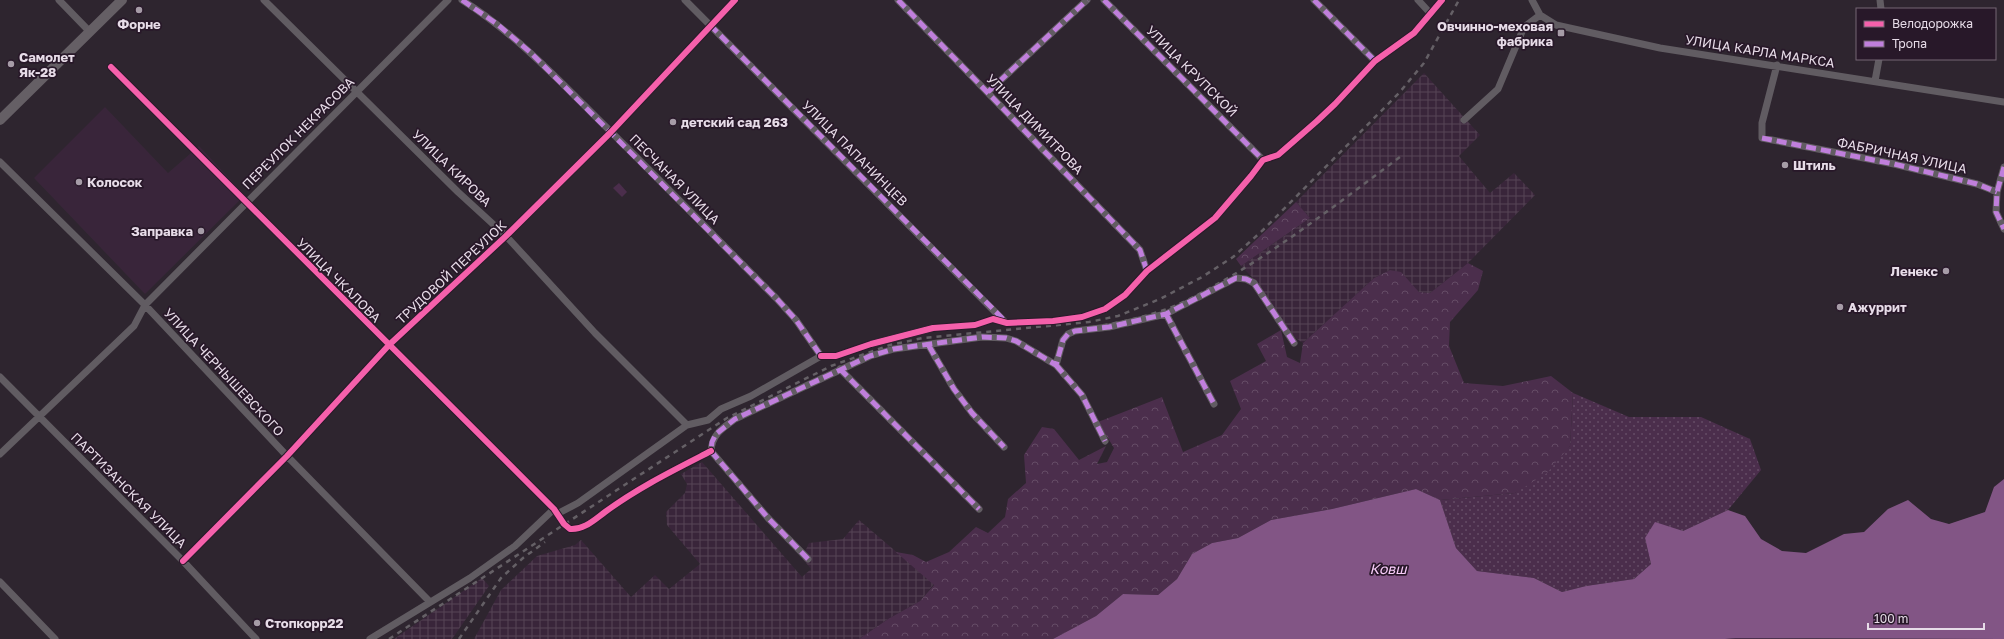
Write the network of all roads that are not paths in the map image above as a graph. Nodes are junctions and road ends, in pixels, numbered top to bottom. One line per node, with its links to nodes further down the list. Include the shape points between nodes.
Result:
1 (59, 0): 18 (street)
2 (122, 0): 18 (main road)
3 (264, 0): 24 (street, УЛИЦА КИРОВА)
4 (448, 0): 24 (street, ПЕРЕУЛОК НЕКРАСОВА)
5 (462, 0): 29 (street, ПЕСЧАНАЯ УЛИЦА, via 497,24 530,52)
6 (685, 0): 17 (street, УЛИЦА ПАПАНИНЦЕВ)
7 (735, 0): 17 (street, ТРУДОВОЙ ПЕРЕУЛОК)
8 (898, 0): 25 (street, УЛИЦА ДИМИТРОВА)
9 (1087, 0): 25 (street)
10 (1104, 0): 30 (street, УЛИЦА КРУПСКОЙ)
11 (1314, 0): 20 (street)
12 (1418, 0): 15 (street)
13 (1442, 0): 15 (street)
14 (1532, 0): 16 (street)
15 (1430, 13): 20 (street, via 1414,32)
16 (1540, 15): 21 (street, УЛИЦА КАРЛА МАРКСА, via 1556,25 1660,48); 28 (street, via 1524,27 1498,89)
17 (710, 25): 29 (street, ТРУДОВОЙ ПЕРЕУЛОК); 40 (street, УЛИЦА ПАПАНИНЦЕВ)
18 (90, 32): 27 (main road)
19 (1879, 60): 23 (street)
20 (1375, 61): 30 (street, via 1317,121 1278,155)
21 (1777, 65): 23 (street, УЛИЦА КАРЛА МАРКСА); 33 (street, ФАБРИЧНАЯ УЛИЦА, via 1762,123 1762,138 1894,164 1977,184)
22 (111, 67): 34 (street, УЛИЦА ЧКАЛОВА)
23 (1875, 81): 26 (street, УЛИЦА КАРЛА МАРКСА)
24 (356, 92): 34 (street, ПЕРЕУЛОК НЕКРАСОВА); 36 (street, УЛИЦА КИРОВА)
25 (988, 92): 37 (street, УЛИЦА ДИМИТРОВА, via 1140,250)
26 (2004, 102)
27 (0, 120)
28 (1464, 120)
29 (611, 132): 36 (street, ТРУДОВОЙ ПЕРЕУЛОК); 44 (street, ПЕСЧАНАЯ УЛИЦА, via 776,298 796,320)
30 (1263, 160): 37 (street, via 1215,218)
31 (0, 162): 38 (street, УЛИЦА ЧЕРНЫШЕВСКОГО)
32 (2004, 167): 33 (street)
33 (1997, 192): 35 (street, via 1996,212)
34 (246, 203): 38 (street, ПЕРЕУЛОК НЕКРАСОВА); 42 (street, УЛИЦА ЧКАЛОВА)
35 (2004, 229)
36 (506, 236): 42 (street, ТРУДОВОЙ ПЕРЕУЛОК); 50 (street, УЛИЦА КИРОВА, via 595,333)
37 (1147, 271): 40 (street, via 1125,295 1093,315 1053,321)
38 (145, 305): 49 (street, ПЕРЕУЛОК НЕКРАСОВА, via 134,326); 55 (street, УЛИЦА ЧЕРНЫШЕВСКОГО)
39 (1166, 314): 41 (street, via 1236,278 1246,279 1254,283); 45 (street, via 1068,334); 48 (street)
40 (1007, 323): 44 (street, via 993,319 975,325 933,328 836,356)
41 (1294, 343)
42 (389, 346): 55 (street, ТРУДОВОЙ ПЕРЕУЛОК); 57 (street, УЛИЦА ЧКАЛОВА)
43 (929, 346): 45 (street, via 982,337 1006,338); 46 (street, via 894,349); 52 (street, via 954,389 972,413)
44 (821, 356): 50 (street, via 751,396 721,409 708,420)
45 (1056, 365): 51 (street, via 1082,395)
46 (840, 369): 53 (street, via 735,419 716,434); 56 (street)
47 (0, 377): 49 (street, ПАРТИЗАНСКАЯ УЛИЦА)
48 (1214, 404)
49 (39, 416): 54 (street, ПЕРЕУЛОК НЕКРАСОВА); 59 (street, ПАРТИЗАНСКАЯ УЛИЦА)
50 (688, 425): 57 (street, via 578,503)
51 (1105, 441)
52 (1004, 447)
53 (711, 451): 57 (street, УЛИЦА ЧКАЛОВА, via 632,492 589,524 579,528 570,529); 58 (street, via 768,518)
54 (0, 454)
55 (286, 456): 59 (street, ТРУДОВОЙ ПЕРЕУЛОК); 61 (street, УЛИЦА ЧЕРНЫШЕВСКОГО)
56 (979, 509)
57 (555, 512): 61 (street, via 515,546 470,578)
58 (808, 559)
59 (183, 561): 63 (street, ПАРТИЗАНСКАЯ УЛИЦА)
60 (0, 582): 62 (street)
61 (429, 601): 64 (street)
62 (55, 639)
63 (256, 639)
64 (370, 639)

